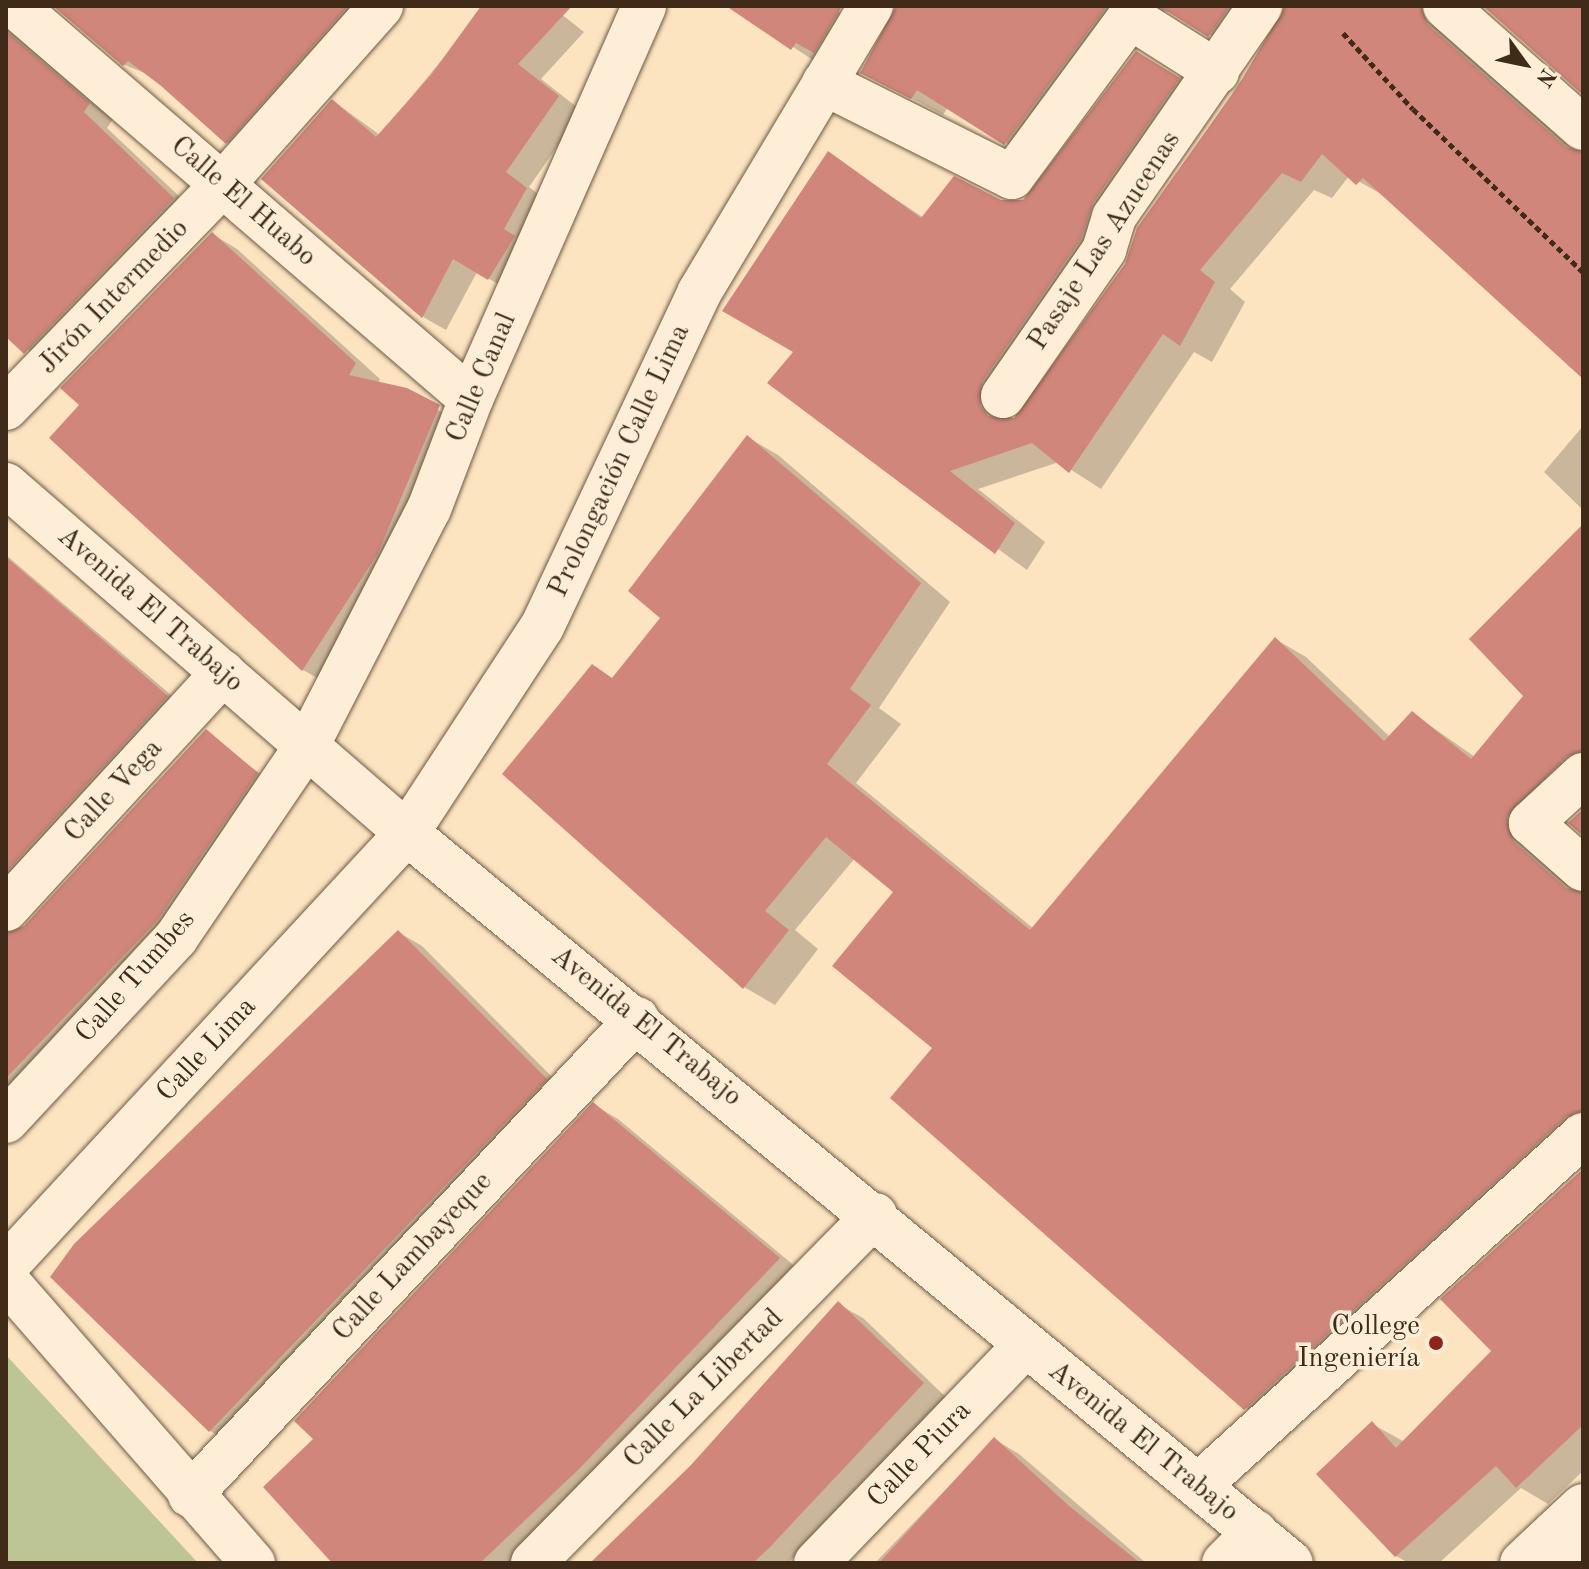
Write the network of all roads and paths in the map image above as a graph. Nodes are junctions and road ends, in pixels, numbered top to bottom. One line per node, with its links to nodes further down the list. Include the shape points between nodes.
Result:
1 (15, 6): 11 (street, Calle El Huabo)
2 (381, 6): 11 (street, Jirón Intermedio)
3 (644, 6): 14 (street, Calle Canal)
4 (871, 6): 9 (street, Prolongación Calle Lima)
5 (1260, 6): 8 (street, Pasaje Las Azucenas)
6 (1445, 6): 10 (street)
7 (1343, 33): 12 (path, via 1413,109)
8 (1217, 72): 9 (street, via 1130,17 1012,177); 13 (street, Pasaje Las Azucenas, via 1114,217 1104,250)
9 (824, 83): 20 (street, Prolongación Calle Lima, via 699,293 542,627)
10 (1583, 128)
11 (223, 184): 14 (street, Calle El Huabo); 15 (street, Jirón Intermedio)
12 (1583, 272)
13 (1003, 396)
14 (471, 399): 18 (street, Calle Canal, via 429,509)
15 (6, 408)
16 (6, 485): 17 (street, Avenida El Trabajo)
17 (223, 673): 18 (street, Avenida El Trabajo); 22 (street, Calle Vega)
18 (308, 744): 20 (street, Avenida El Trabajo); 24 (street, Calle Tumbes, via 176,938)
19 (1583, 775): 21 (street, via 1531,823)
20 (407, 833): 23 (street, Avenida El Trabajo); 27 (street, Calle Lima)
21 (1583, 869)
22 (6, 909)
23 (637, 1019): 26 (street, Avenida El Trabajo); 31 (street, Calle Lambayeque)
24 (6, 1121)
25 (1583, 1135): 30 (street)
26 (875, 1215): 29 (street, Avenida El Trabajo); 35 (street, Calle La Libertad)
27 (6, 1266)
28 (6, 1280): 31 (street)
29 (1025, 1346): 30 (street, Avenida El Trabajo); 36 (street, Calle Piura)
30 (1198, 1486): 32 (street, Avenida El Trabajo)
31 (190, 1495): 34 (street)
32 (1255, 1532): 37 (street); 38 (street, Avenida El Trabajo)
33 (1574, 1533): 39 (street)
34 (253, 1563)
35 (533, 1563)
36 (816, 1563)
37 (1224, 1563)
38 (1291, 1563)
39 (1522, 1563)

